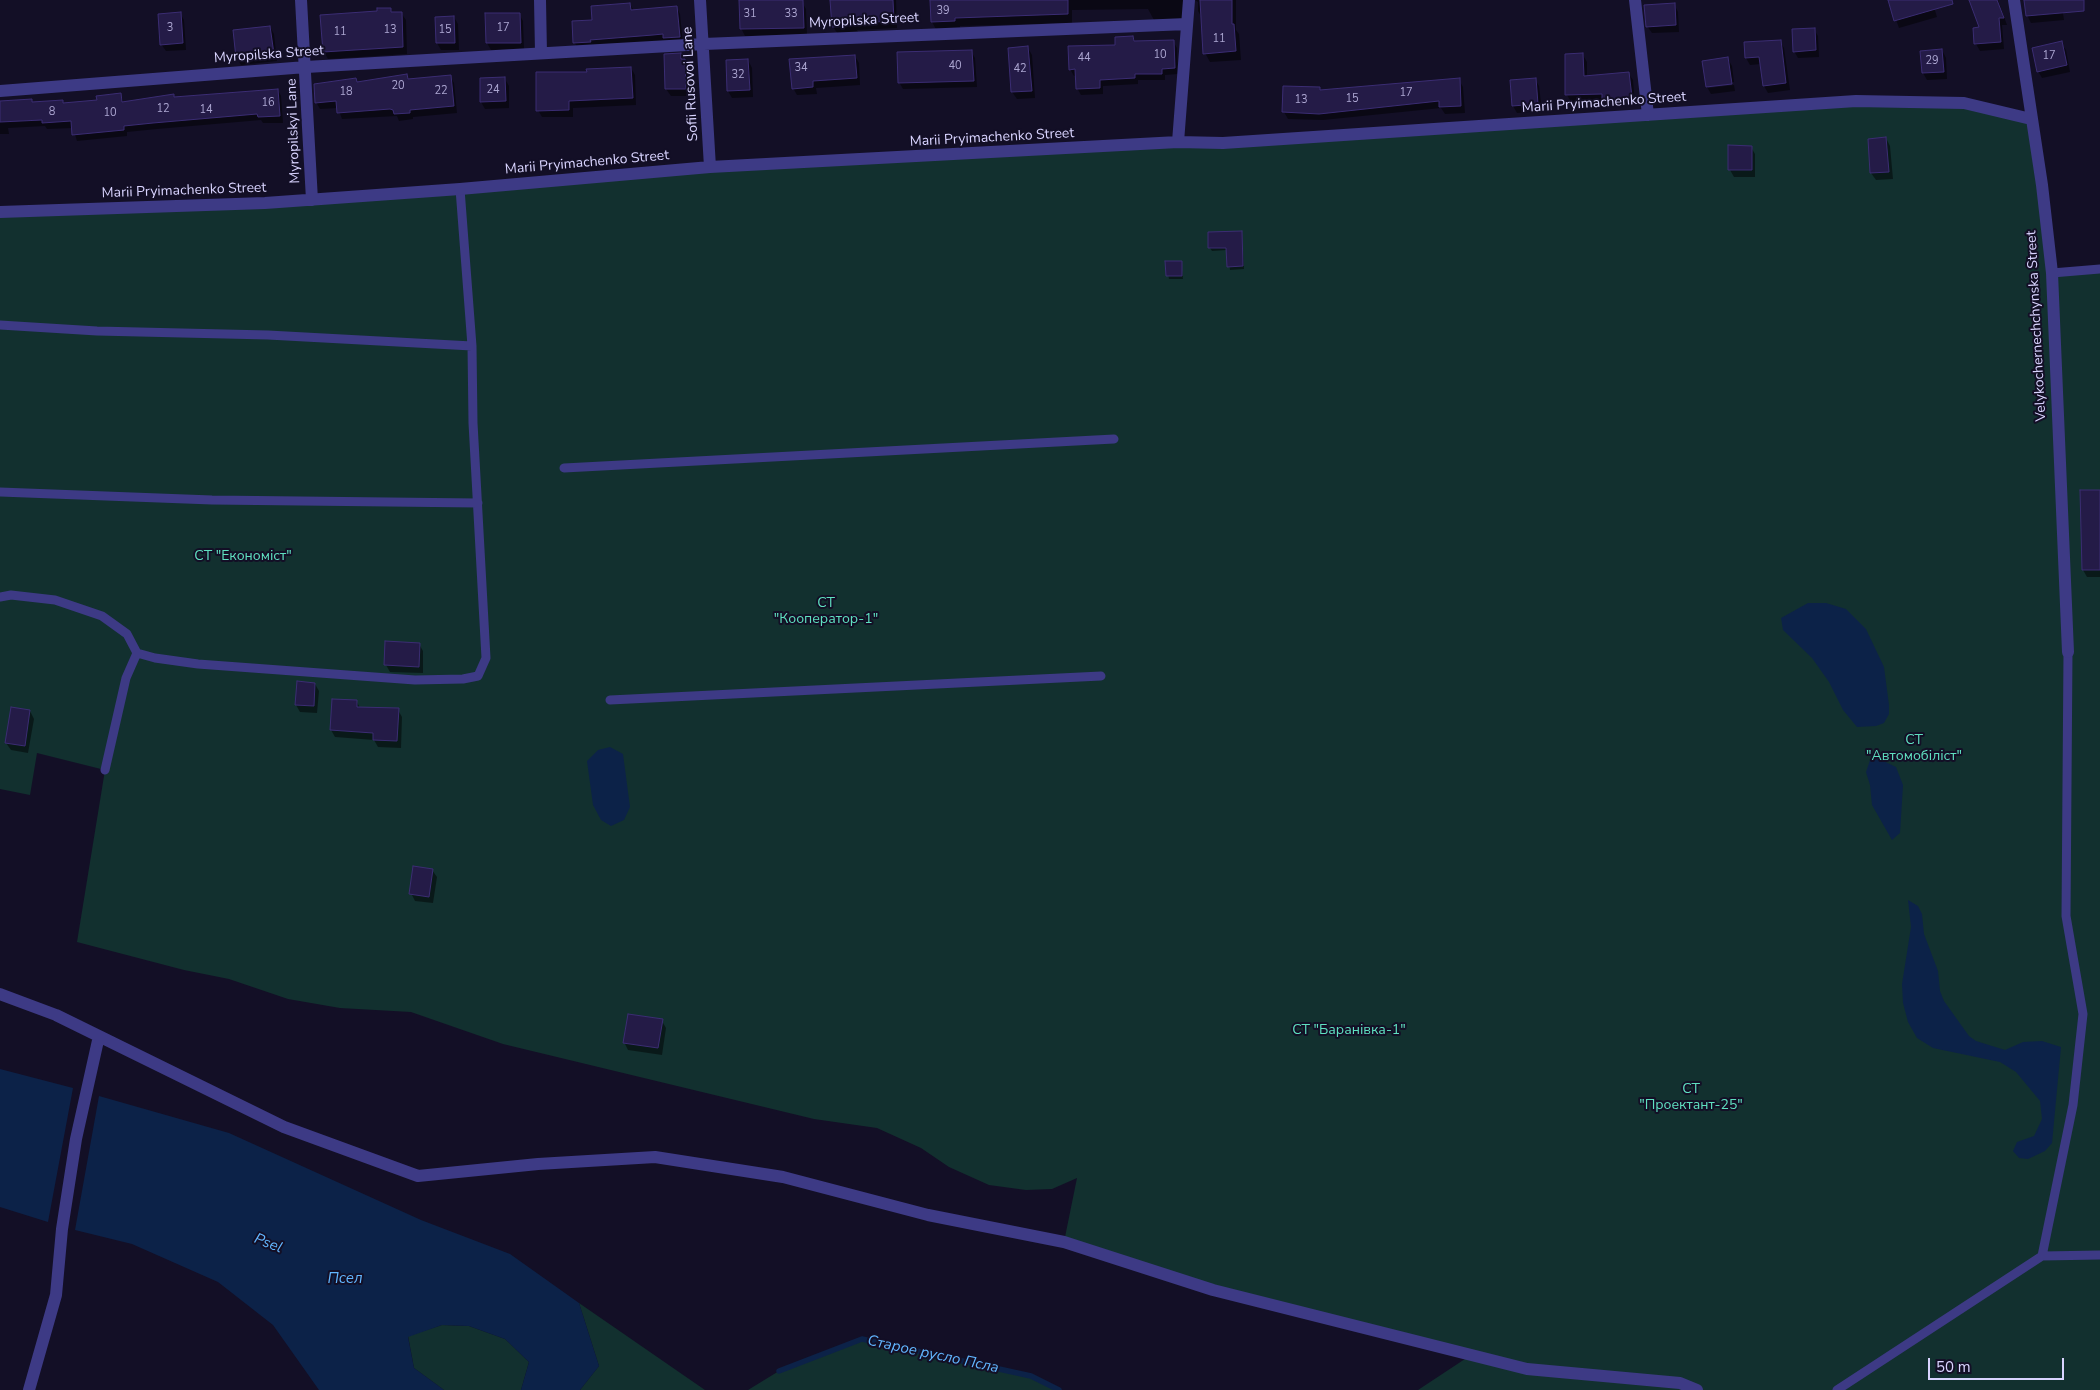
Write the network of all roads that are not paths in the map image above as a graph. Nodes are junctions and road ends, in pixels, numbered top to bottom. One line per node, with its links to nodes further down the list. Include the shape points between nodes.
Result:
1 (301, 0): 10 (street, Myropilskyi Lane)
2 (540, 0): 9 (street)
3 (700, 0): 8 (street, Sofii Rusovoi Lane)
4 (1189, 0): 7 (street)
5 (1636, 0): 12 (street)
6 (2014, 0): 13 (street, Velykochernechchynska Street)
7 (1187, 24): 8 (street, Myropilska Street); 14 (street)
8 (704, 44): 9 (street, Myropilska Street); 15 (street, Sofii Rusovoi Lane)
9 (541, 53): 10 (street, Myropilska Street)
10 (306, 67): 11 (street, Myropilska Street); 17 (street, Myropilskyi Lane)
11 (0, 91)
12 (1648, 115): 13 (street, Marii Pryimachenko Street, via 1856,101 1964,103); 14 (street, Marii Pryimachenko Street, via 1223,143)
13 (2031, 120): 20 (street, Velykochernechchynska Street)
14 (1178, 142): 15 (street, Marii Pryimachenko Street)
15 (710, 167): 16 (street, Marii Pryimachenko Street)
16 (460, 190): 17 (street, Marii Pryimachenko Street); 22 (lane)
17 (312, 200): 18 (street, Marii Pryimachenko Street)
18 (0, 212)
19 (2100, 269): 20 (lane)
20 (2052, 273): 28 (street, Velykochernechchynska Street)
21 (0, 325): 22 (lane)
22 (472, 346): 26 (lane, via 472,423)
23 (1114, 439): 24 (lane)
24 (564, 468)
25 (0, 492): 26 (lane, via 212,500)
26 (478, 503): 29 (lane, via 486,658 478,676 415,680 198,664)
27 (0, 597): 29 (lane, via 11,595 55,600 102,616 127,634)
28 (2068, 652): 36 (lane, via 2066,916 2083,1014 2073,1105)
29 (137, 653): 32 (lane, via 126,678)
30 (1101, 676): 31 (lane)
31 (610, 700)
32 (106, 770)
33 (0, 994): 34 (street, via 56,1015)
34 (99, 1036): 37 (street, via 75,1148 62,1229 56,1295); 38 (street, via 284,1127 418,1176 655,1157 783,1177 928,1215 1064,1242 1214,1290 1528,1369 1680,1383)
35 (2100, 1255): 36 (lane)
36 (2042, 1256): 39 (lane)
37 (29, 1390)
38 (1697, 1390)
39 (1837, 1390)

